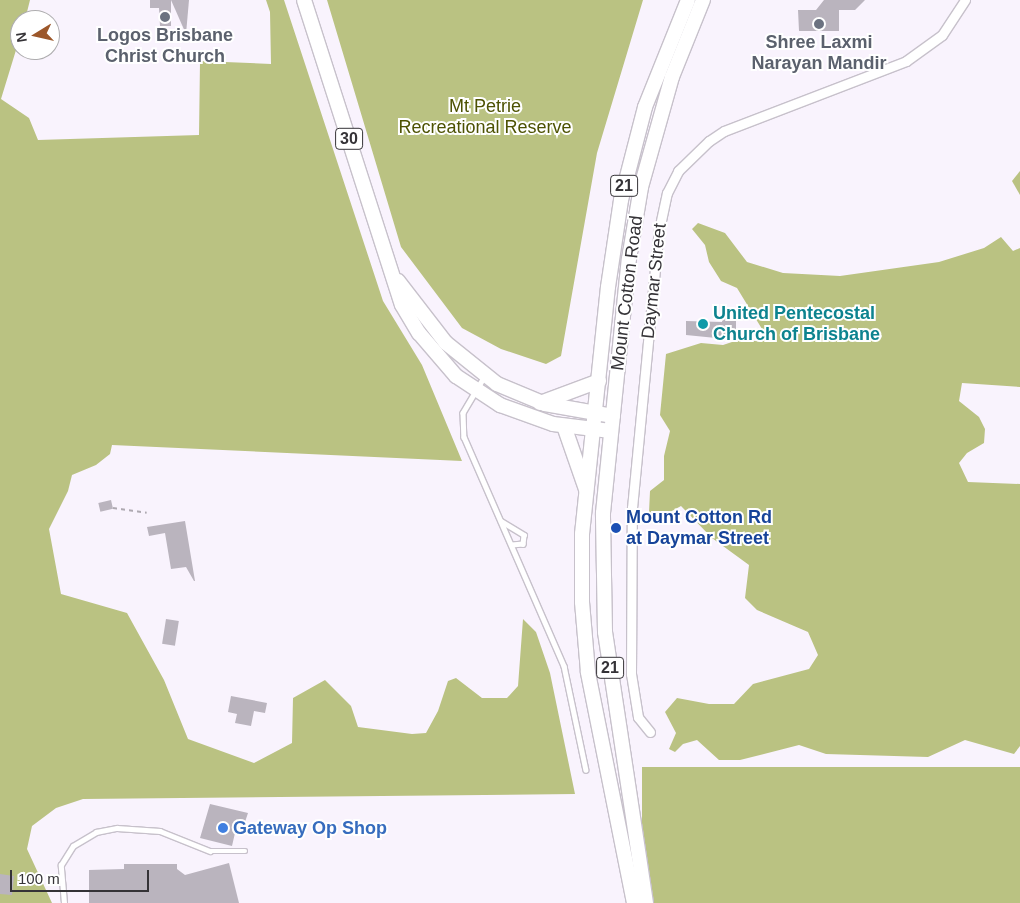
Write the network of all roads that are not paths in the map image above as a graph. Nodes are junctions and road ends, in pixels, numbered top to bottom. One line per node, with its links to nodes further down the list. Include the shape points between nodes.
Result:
1 (304, 0): 5 (main road, 30)
2 (688, 0): 7 (main road, Mount Cotton Road / 21, via 653,85 627,174 612,255)
3 (703, 0): 11 (main road, Mount Cotton Road / 21, via 670,86 641,187 629,259)
4 (965, 0): 18 (street, Daymar Street, via 942,35 906,61 716,136 678,172 667,193 659,230 632,508 631,674 638,717)
5 (395, 278): 6 (main road, 30, via 446,343); 8 (main road, 30, via 402,305 419,334 446,366)
6 (484, 376): 8 (lane); 9 (main road, 30)
7 (598, 381): 9 (main road); 10 (main road, Mount Cotton Road / 21)
8 (475, 391): 12 (main road, 30, via 514,412); 16 (lane, via 462,416 462,432)
9 (540, 403): 10 (main road, 30)
10 (595, 413): 11 (main road, 30); 13 (main road, 21)
11 (613, 416): 14 (main road, 21)
12 (564, 426): 13 (main road, 30); 15 (main road)
13 (593, 429): 14 (main road); 15 (main road, 21)
14 (611, 431): 23 (main road, 21, via 602,536 603,610)
15 (587, 489): 22 (main road, 21, via 581,579 585,651)
16 (501, 521): 17 (lane); 17 (lane, via 524,535 523,544)
17 (512, 545): 19 (lane, via 564,666)
18 (650, 732)
19 (586, 770)
20 (245, 851): 21 (lane, via 210,851 160,831 117,828 96,832 83,838 64,856 60,877)
21 (64, 903)
22 (634, 903)
23 (646, 903)

